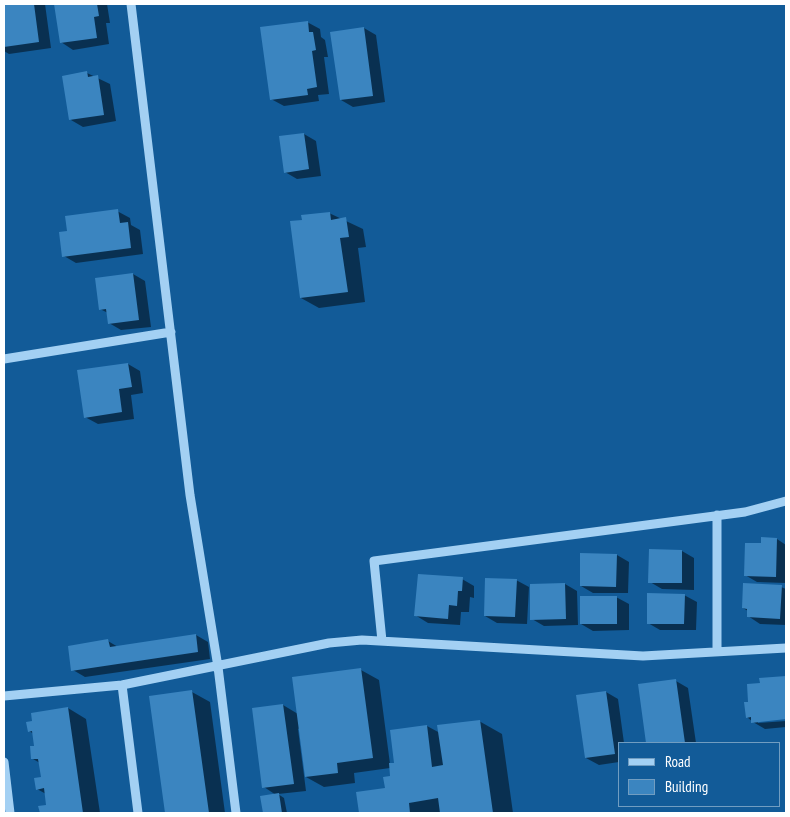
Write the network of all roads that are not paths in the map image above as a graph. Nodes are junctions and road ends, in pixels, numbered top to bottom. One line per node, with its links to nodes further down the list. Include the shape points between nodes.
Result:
1 (131, 4): 2 (street)
2 (171, 332): 3 (street); 9 (street, via 190,495)
3 (4, 359)
4 (786, 501): 5 (street, via 745,512)
5 (718, 515): 6 (street, via 374,561); 8 (street)
6 (382, 641): 8 (street, via 643,656); 9 (street, via 329,644)
7 (786, 648): 8 (street)
8 (717, 652)
9 (218, 667): 10 (street); 15 (street)
10 (122, 685): 11 (street); 14 (street)
11 (4, 696)
12 (4, 762): 13 (street)
13 (10, 813)
14 (138, 813)
15 (236, 813)

